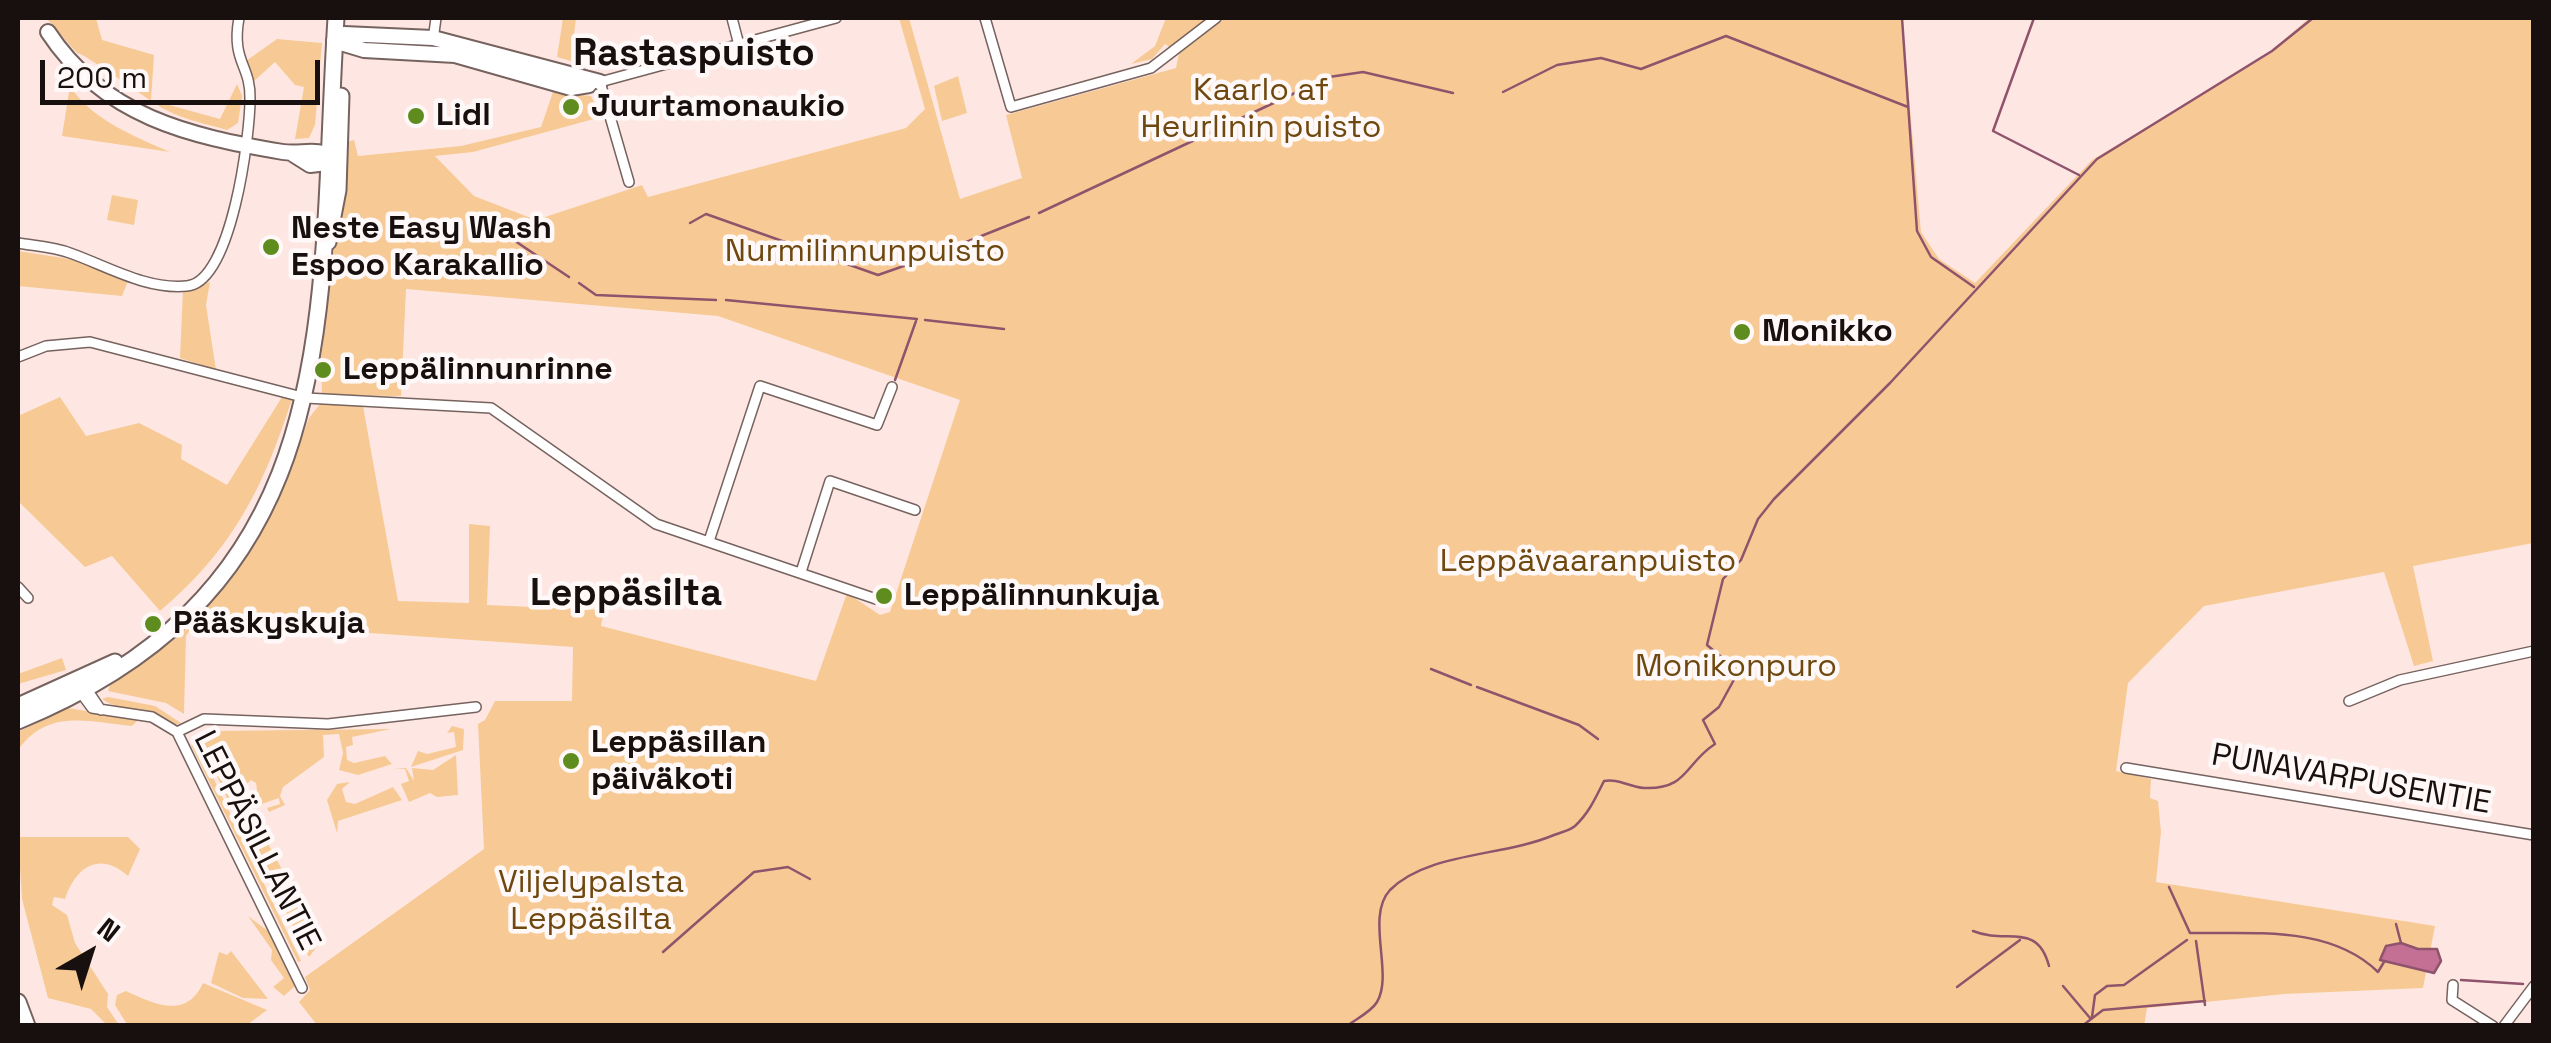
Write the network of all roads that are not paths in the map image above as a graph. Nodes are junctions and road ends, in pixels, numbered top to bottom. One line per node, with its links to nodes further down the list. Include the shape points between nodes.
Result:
1 (36, 18): 13 (street, via 72,66 167,128)
2 (239, 18): 13 (street, via 235,52 250,98)
3 (336, 18): 9 (main road)
4 (436, 18): 10 (street)
5 (732, 18): 11 (street)
6 (836, 18): 11 (street)
7 (985, 18): 8 (street, via 1011,107 1152,68)
8 (1216, 18)
9 (342, 34): 10 (street); 14 (main road)
10 (432, 44): 12 (street, via 572,88)
11 (739, 45): 12 (street)
12 (600, 82): 15 (street)
13 (243, 145): 14 (street); 16 (street, via 225,249 194,285 133,278 72,253)
14 (330, 160): 19 (main road, via 334,220)
15 (630, 182)
16 (18, 243)
17 (18, 357): 19 (street, via 62,344 110,345)
18 (892, 387): 21 (street, via 877,425 760,386)
19 (306, 398): 21 (street, via 491,408 652,522); 27 (main road, via 285,466 256,526 208,590 141,649)
20 (916, 510): 22 (street, via 830,480)
21 (709, 541): 22 (street)
22 (801, 572): 25 (street)
23 (18, 588): 24 (street)
24 (28, 598)
25 (876, 599)
26 (2534, 650): 28 (street, via 2400,680)
27 (81, 687): 29 (main road); 31 (main road); 32 (street, LEPPÄSILLANTIE, via 92,708 152,717)
28 (2349, 702)
29 (18, 706)
30 (476, 707): 32 (street, via 328,724 204,719)
31 (18, 721)
32 (176, 732): 39 (street, LEPPÄSILLANTIE)
33 (2126, 768): 34 (street, PUNAVARPUSENTIE)
34 (2160, 773): 35 (street, PUNAVARPUSENTIE); 36 (street, PUNAVARPUSENTIE)
35 (2158, 787)
36 (2534, 836)
37 (2453, 985): 42 (street, via 2452,1000)
38 (2534, 986): 43 (street)
39 (302, 988)
40 (18, 1002): 41 (main road)
41 (27, 1026)
42 (2493, 1026)
43 (2504, 1026)

